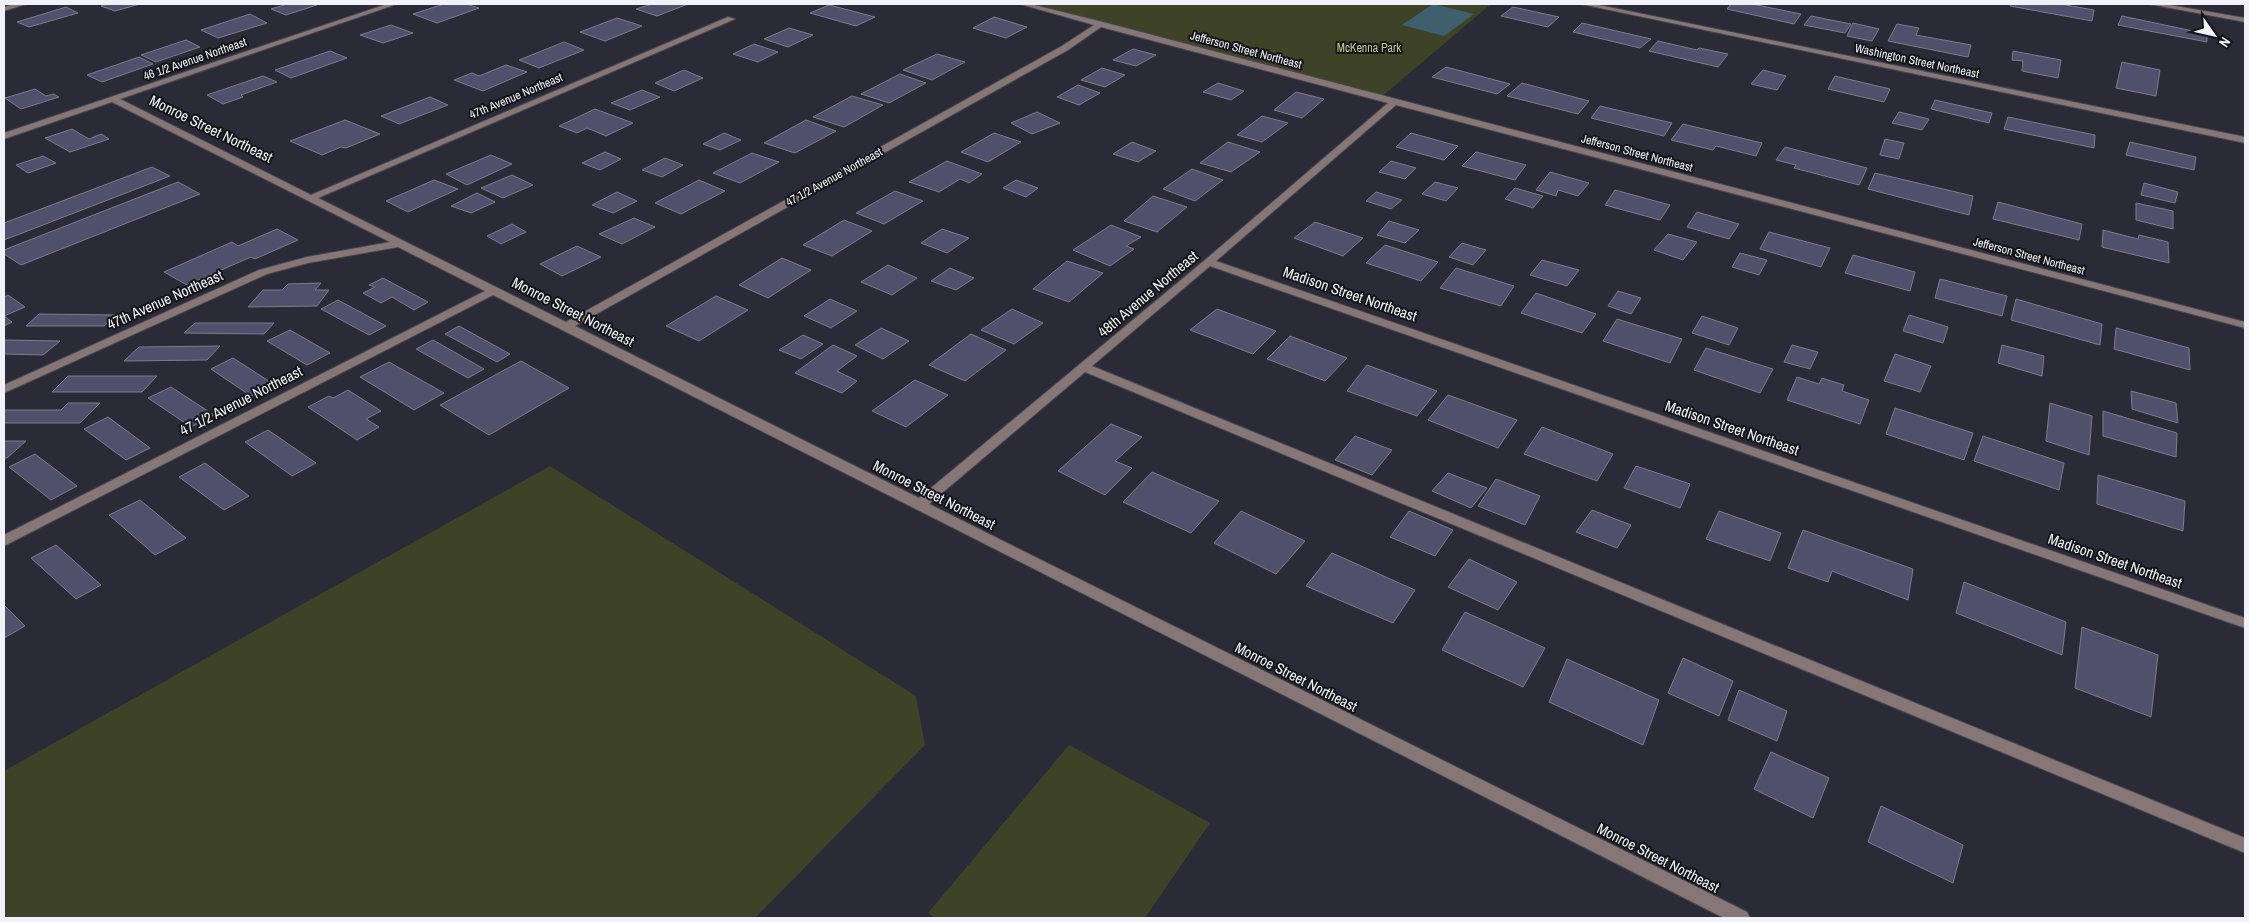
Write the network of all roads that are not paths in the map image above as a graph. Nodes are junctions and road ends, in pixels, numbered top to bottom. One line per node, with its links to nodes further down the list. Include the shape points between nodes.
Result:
1 (22, 4): 6 (street)
2 (393, 4): 10 (street, 46 1/2 Avenue Northeast)
3 (1023, 4): 9 (street, Jefferson Street Northeast)
4 (1585, 4): 13 (street, Washington Street Northeast)
5 (2153, 4): 8 (street)
6 (4, 9)
7 (731, 18): 14 (street, 47th Avenue Northeast)
8 (2245, 20)
9 (1100, 24): 11 (street, Jefferson Street Northeast); 19 (street, 47 1/2 Avenue Northeast, via 1057,52)
10 (113, 99): 12 (street, 46 1/2 Avenue Northeast); 14 (street, Monroe Street Northeast)
11 (1394, 102): 16 (street, 48th Avenue Northeast); 18 (street, Jefferson Street Northeast)
12 (4, 136)
13 (2245, 140)
14 (311, 198): 15 (street, Monroe Street Northeast)
15 (403, 243): 17 (street, Monroe Street Northeast); 21 (street, 47th Avenue Northeast, via 307,260 263,272)
16 (1209, 262): 20 (street, 48th Avenue Northeast); 24 (street, Madison Street Northeast)
17 (494, 290): 19 (street, Monroe Street Northeast); 23 (street, 47 1/2 Avenue Northeast)
18 (2245, 325)
19 (566, 327): 22 (street, Monroe Street Northeast)
20 (1083, 366): 22 (street, 48th Avenue Northeast); 25 (street)
21 (4, 389)
22 (918, 506): 26 (street, Monroe Street Northeast)
23 (4, 541)
24 (2245, 623)
25 (2245, 846)
26 (1741, 918)

